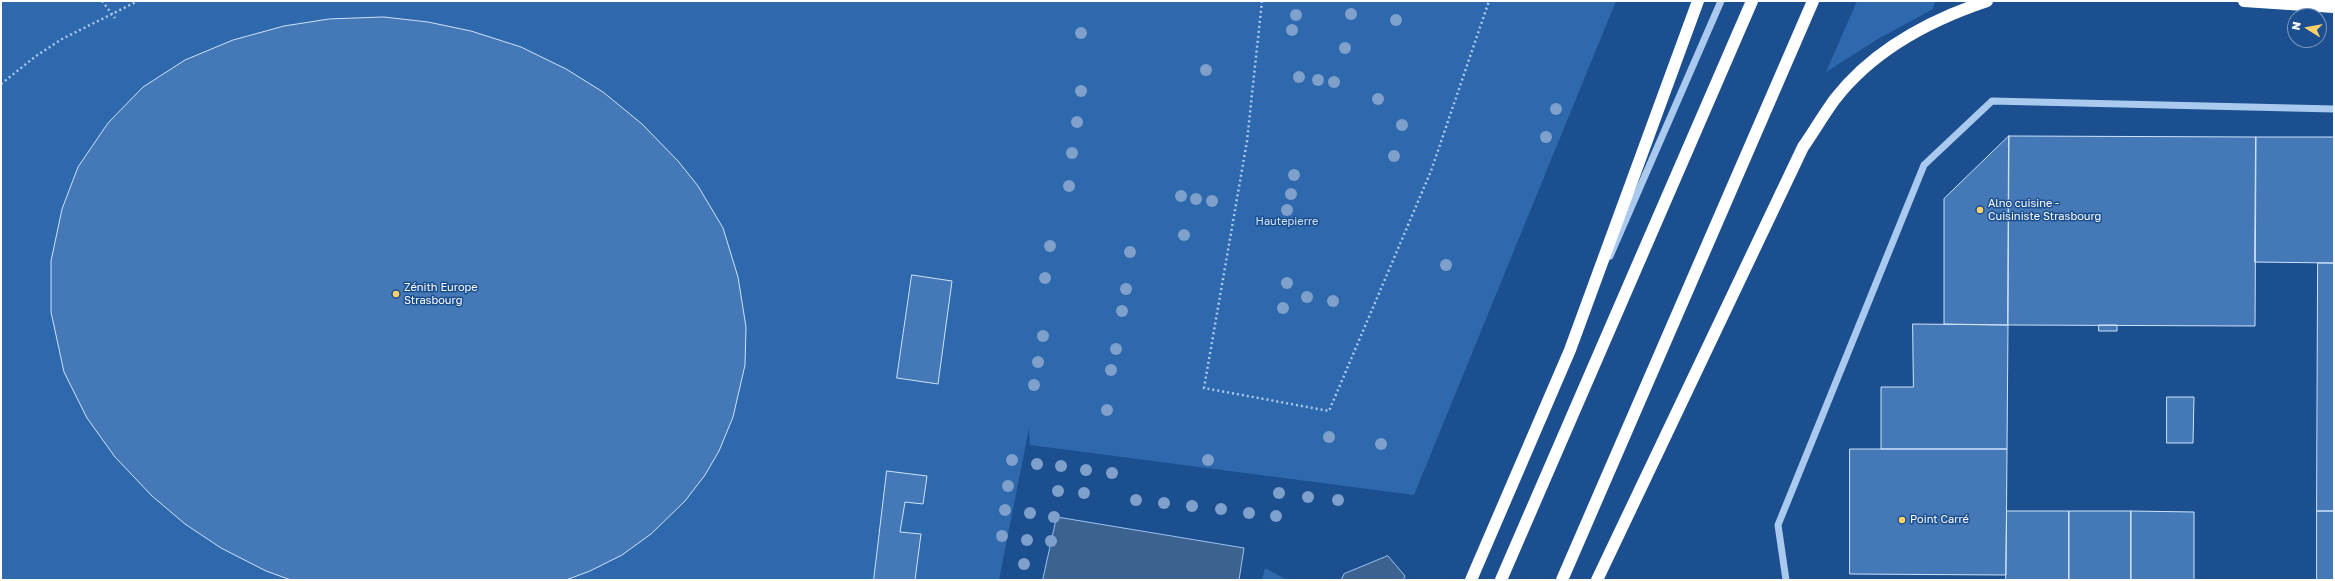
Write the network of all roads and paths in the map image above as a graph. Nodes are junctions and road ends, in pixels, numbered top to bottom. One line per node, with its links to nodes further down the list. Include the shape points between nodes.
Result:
1 (102, 1): 12 (path)
2 (138, 1): 12 (path)
3 (1262, 1): 4 (path, via 1247,141 1204,388 1329,411 1431,171)
4 (1489, 1)
5 (1698, 1): 16 (highway)
6 (1721, 1): 16 (lane)
7 (1752, 1): 18 (highway)
8 (1813, 1): 19 (highway)
9 (1987, 1): 20 (highway, via 1954,12 1907,36 1871,62 1836,98 1803,147)
10 (2244, 1): 11 (highway)
11 (2334, 7)
12 (112, 14): 13 (path); 14 (path, via 62,39)
13 (115, 18)
14 (1, 84)
15 (2334, 109): 21 (lane, via 1992,100 1924,165 1778,525)
16 (1570, 350): 17 (highway)
17 (1471, 580)
18 (1501, 580)
19 (1562, 580)
20 (1597, 580)
21 (1786, 580)

